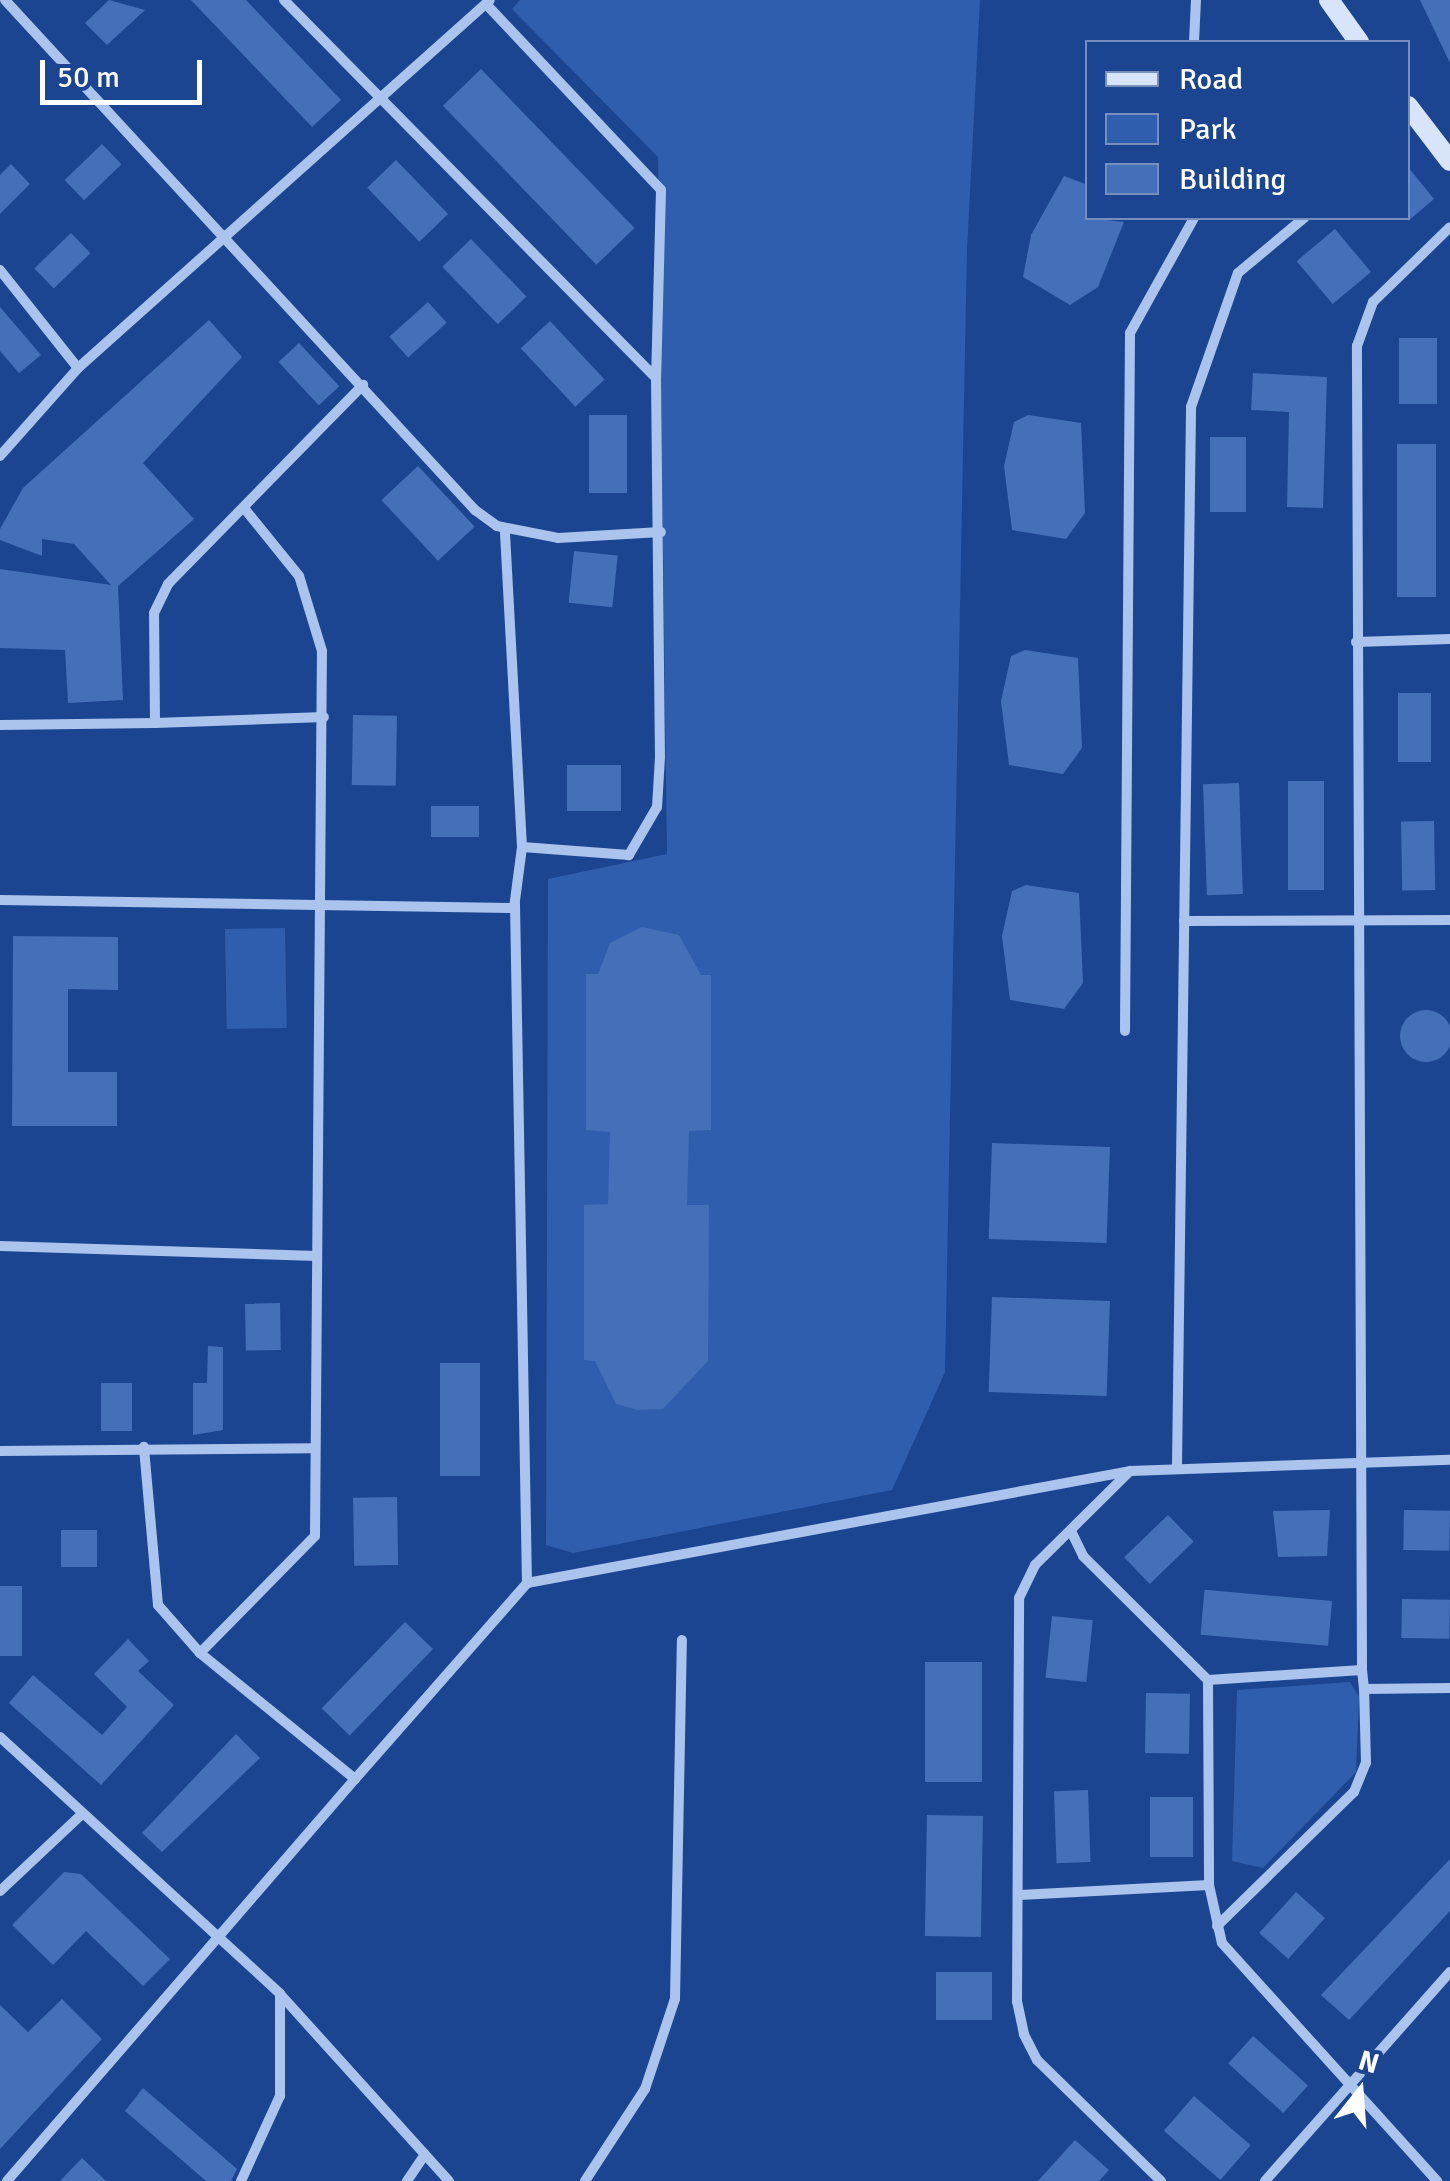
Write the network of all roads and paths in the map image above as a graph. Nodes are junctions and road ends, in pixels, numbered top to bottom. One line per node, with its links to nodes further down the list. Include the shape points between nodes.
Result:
1 (284, 0): 8 (street)
2 (1196, 0): 6 (street)
3 (8, 1): 16 (street)
4 (488, 2): 8 (street); 19 (street, via 661,190)
5 (1334, 2): 7 (street)
6 (1194, 40)
7 (1352, 40)
8 (382, 104): 16 (street); 19 (street)
9 (1412, 120): 10 (street)
10 (1450, 161)
11 (1186, 220): 15 (street)
12 (1193, 220): 15 (street)
13 (1302, 220): 35 (street, via 1238,273 1191,407)
14 (1450, 227): 26 (street, via 1373,302 1357,346)
15 (1185, 235): 37 (street, via 1128,350)
16 (224, 241): 18 (street); 20 (street)
17 (0, 270): 18 (street)
18 (78, 368): 21 (street)
19 (656, 378): 24 (street)
20 (362, 386): 22 (street); 23 (street, via 475,510)
21 (0, 456)
22 (244, 508): 27 (street, via 299,576 322,651); 28 (street, via 168,584 154,613)
23 (505, 528): 24 (street, via 558,538); 30 (street)
24 (660, 532): 30 (street, via 656,807 630,854)
25 (1450, 639): 26 (street)
26 (1356, 642): 36 (street)
27 (324, 717): 28 (street); 33 (street)
28 (155, 724): 29 (street)
29 (0, 725)
30 (522, 847): 32 (street)
31 (0, 900): 33 (street)
32 (515, 904): 33 (street); 48 (street)
33 (319, 908): 39 (street)
34 (1450, 920): 36 (street)
35 (1184, 921): 36 (street); 44 (street)
36 (1360, 922): 45 (street)
37 (1125, 1031)
38 (0, 1246): 39 (street)
39 (317, 1256): 41 (street)
40 (144, 1447): 41 (street); 42 (street); 50 (street, via 158,1605)
41 (315, 1448): 50 (street, via 315,1536)
42 (0, 1451)
43 (1450, 1460): 45 (street)
44 (1177, 1466): 45 (street); 46 (street)
45 (1355, 1468): 51 (street)
46 (1130, 1471): 47 (street); 48 (street)
47 (1071, 1531): 52 (street, via 1084,1556); 60 (street, via 1035,1565 1019,1598)
48 (527, 1583): 56 (street)
49 (682, 1640): 71 (street, via 676,1999 645,2089)
50 (200, 1653): 56 (street)
51 (1362, 1670): 52 (street); 54 (street)
52 (1208, 1680): 58 (street)
53 (1450, 1688): 54 (street)
54 (1364, 1689): 61 (street, via 1366,1762 1354,1792)
55 (0, 1736): 57 (street)
56 (355, 1779): 62 (street)
57 (82, 1814): 59 (street); 62 (street)
58 (1209, 1885): 60 (street); 61 (street)
59 (0, 1891)
60 (1020, 1895): 72 (street, via 1017,2002 1031,2048)
61 (1216, 1926): 65 (street, via 1234,1959)
62 (219, 1939): 64 (street); 67 (street)
63 (1450, 1972): 65 (street)
64 (280, 1994): 66 (street); 68 (street, via 280,2096)
65 (1348, 2078): 73 (street); 74 (street)
66 (425, 2154): 69 (street); 70 (street)
67 (7, 2181)
68 (242, 2181)
69 (406, 2181)
70 (450, 2181)
71 (585, 2181)
72 (1161, 2181)
73 (1265, 2181)
74 (1437, 2181)

